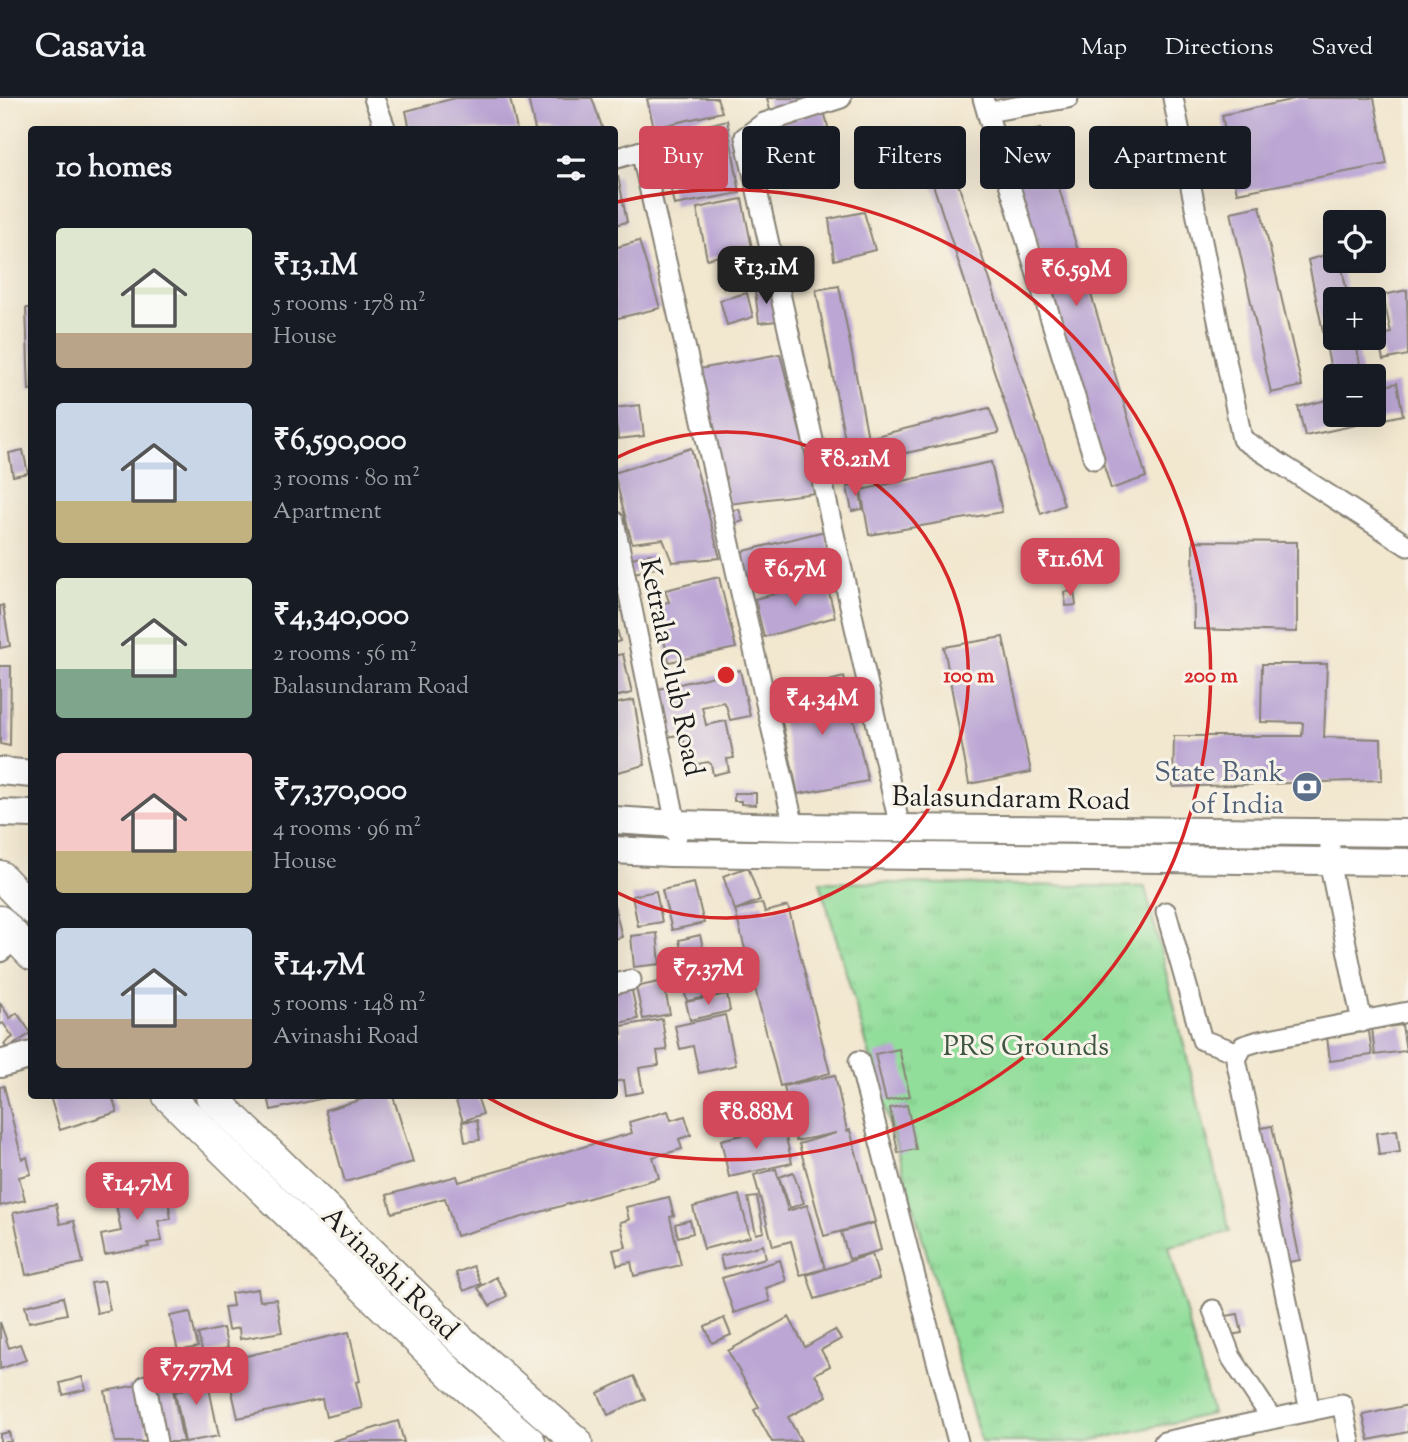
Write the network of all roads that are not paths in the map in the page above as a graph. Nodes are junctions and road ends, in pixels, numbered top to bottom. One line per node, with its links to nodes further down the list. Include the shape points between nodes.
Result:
1 (374, 98): 6 (street)
2 (841, 98): 18 (street, via 764,123 745,137)
3 (1068, 98): 5 (street)
4 (1173, 98): 10 (street, via 1242,439)
5 (985, 105): 8 (street)
6 (384, 126)
7 (618, 158): 17 (street, via 642,151)
8 (1094, 459)
9 (618, 541): 16 (street, Ketrala Club Road)
10 (1408, 546)
11 (0, 771): 12 (main road)
12 (28, 774)
13 (0, 813): 14 (main road)
14 (28, 814)
15 (618, 820): 16 (main road, Balasundaram Road)
16 (676, 824): 17 (main road, Balasundaram Road); 23 (street, Ketrala Club Road)
17 (794, 827): 18 (main road, Balasundaram Road)
18 (900, 828): 19 (main road, Balasundaram Road)
19 (960, 828): 20 (main road, Balasundaram Road); 24 (main road)
20 (1331, 832): 21 (main road, Balasundaram Road); 25 (street)
21 (1408, 834)
22 (618, 850): 23 (main road)
23 (679, 853): 24 (main road)
24 (960, 858): 25 (main road)
25 (1329, 860): 26 (main road); 31 (street)
26 (1408, 862)
27 (0, 876): 28 (main road)
28 (28, 905)
29 (1166, 912): 32 (street, via 1202,1040)
30 (1408, 1012): 31 (street)
31 (1362, 1022): 32 (street, via 1259,1041 1243,1046)
32 (1239, 1053): 40 (street, via 1236,1059)
33 (28, 1056): 35 (main road)
34 (859, 1061): 46 (street)
35 (0, 1064)
36 (171, 1099): 44 (main road, Avinashi Road, via 456,1378)
37 (214, 1099): 45 (main road, Avinashi Road, via 463,1342)
38 (1213, 1310): 41 (street, via 1231,1357)
39 (146, 1385): 43 (street)
40 (1310, 1411): 41 (street); 48 (street, via 1342,1404)
41 (1272, 1419): 42 (street)
42 (1200, 1438): 47 (street)
43 (157, 1442)
44 (530, 1442)
45 (577, 1442)
46 (958, 1442)
47 (1164, 1442)
48 (1350, 1442)

